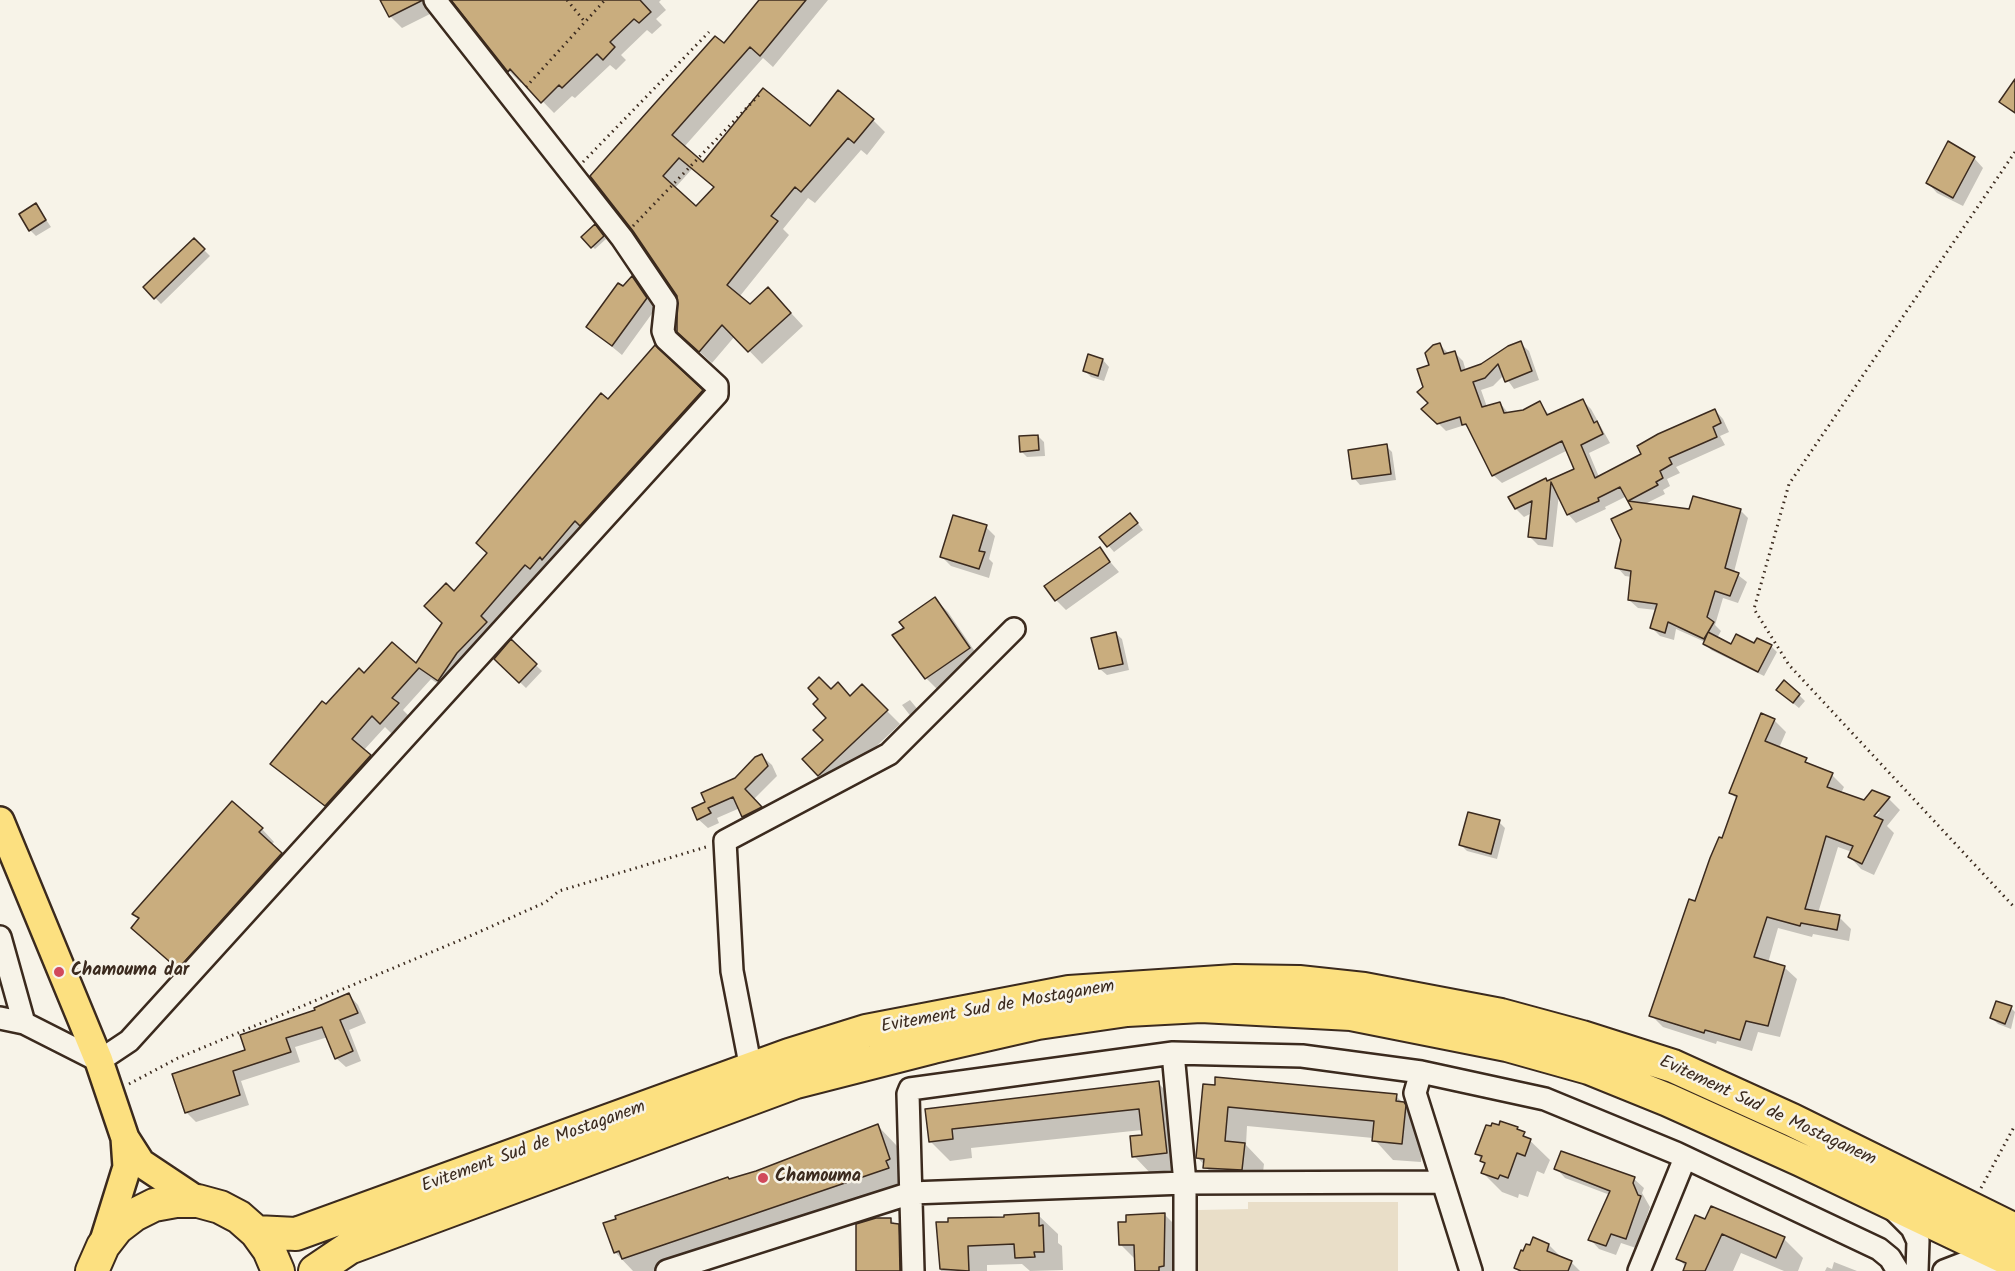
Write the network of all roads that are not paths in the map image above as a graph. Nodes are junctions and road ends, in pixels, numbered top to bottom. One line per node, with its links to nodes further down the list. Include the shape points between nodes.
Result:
1 (435, 0): 8 (street, via 622,238 666,303 666,339 717,386 717,394 129,1041)
2 (1014, 628): 9 (street, via 889,754 725,841 732,971)
3 (0, 821): 8 (main road)
4 (0, 937): 6 (street)
5 (0, 1018): 6 (street)
6 (24, 1023): 8 (street)
7 (1173, 1053): 10 (street, via 1302,1056); 14 (street); 15 (street, via 915,1087 908,1094)
8 (99, 1061): 11 (main road)
9 (751, 1069): 18 (highway, Evitement Sud de Mostaganem, via 866,1031 1069,992 1235,981 1364,989 1501,1015 1673,1066); 19 (highway, Evitement Sud de Mostaganem, via 296,1234)
10 (1421, 1072): 12 (street, via 1545,1099); 13 (street, via 1415,1093)
11 (125, 1138): 16 (main road, via 141,1163); 20 (main road, via 127,1167)
12 (1685, 1158): 28 (street); 29 (street, via 1879,1249)
13 (1443, 1182): 14 (street); 27 (street)
14 (1185, 1183): 15 (street); 26 (street)
15 (911, 1193): 24 (street); 25 (street)
16 (198, 1201): 19 (highway, via 239,1217); 20 (highway, via 176,1201 144,1210 117,1228)
17 (1885, 1201): 21 (highway, Evitement Sud de Mostaganem); 23 (highway, Evitement Sud de Mostaganem, via 1589,1068 1507,1045 1351,1014 1201,1006 1127,1010 1038,1023 796,1082 349,1248); 30 (street, via 1915,1234 1919,1252)
18 (2015, 1230)
19 (256, 1232): 22 (highway)
20 (97, 1258)
21 (2015, 1263): 31 (street, via 1985,1259)
22 (278, 1271)
23 (315, 1271)
24 (667, 1271)
25 (913, 1271)
26 (1185, 1271)
27 (1471, 1271)
28 (1639, 1271)
29 (1898, 1271)
30 (1917, 1271)
31 (1944, 1271)

